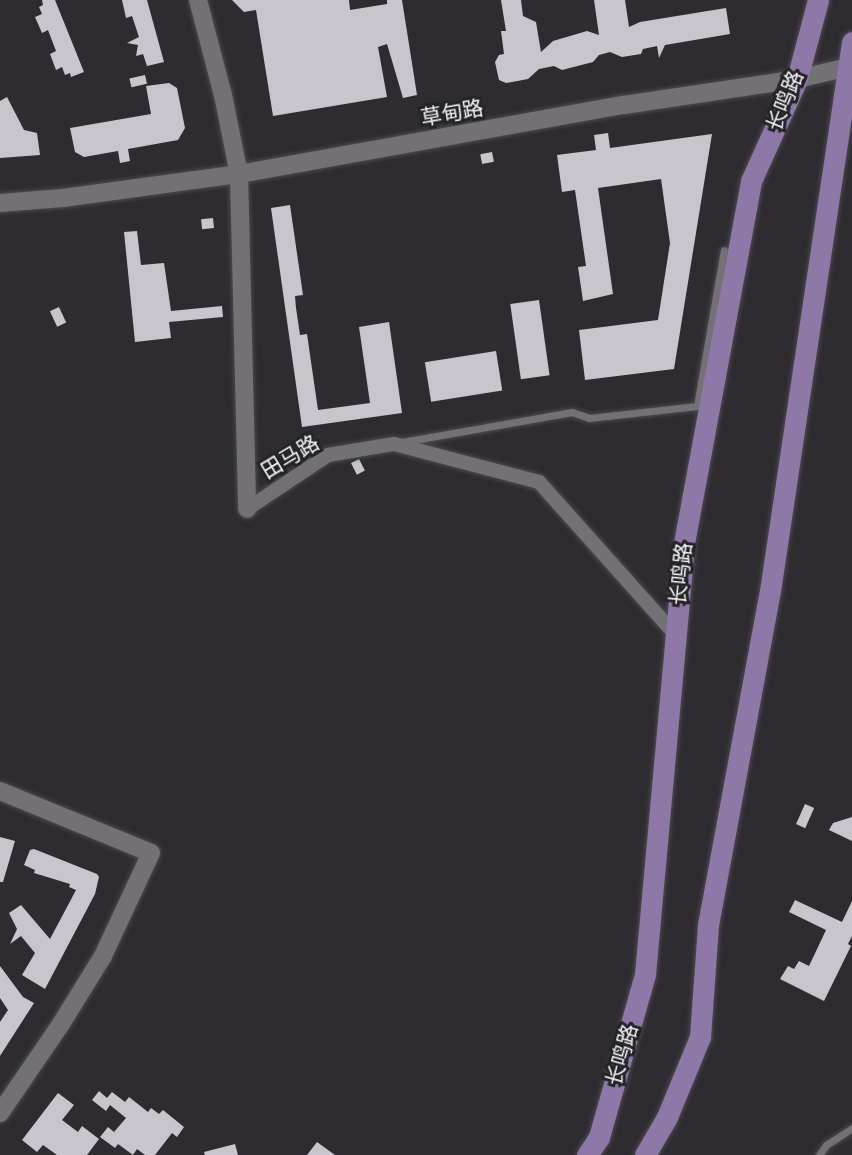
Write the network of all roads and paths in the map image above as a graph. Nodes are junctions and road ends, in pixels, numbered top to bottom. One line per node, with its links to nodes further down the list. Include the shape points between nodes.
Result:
1 (198, 0): 6 (street)
2 (818, 0): 5 (main road, 长鸣路)
3 (852, 42): 4 (main road)
4 (849, 67): 5 (street, 草甸路); 18 (main road, via 770,591 708,925 700,1036 667,1117)
5 (797, 79): 6 (street, 草甸路, via 624,105); 13 (main road, 长鸣路, via 751,181 684,543)
6 (239, 174): 7 (street, 草甸路); 12 (street)
7 (63, 198): 8 (street); 9 (street)
8 (0, 203)
9 (0, 212)
10 (724, 250): 11 (lane, via 697,406 589,418 572,412)
11 (394, 444): 12 (street, 田马路, via 328,455); 13 (street, via 538,482)
12 (247, 509)
13 (675, 634): 17 (main road, 长鸣路, via 645,974 599,1137)
14 (0, 791): 15 (street, via 151,853 102,956)
15 (0, 1113)
16 (852, 1128): 19 (lane, via 826,1145)
17 (587, 1155)
18 (645, 1155)
19 (819, 1155)

